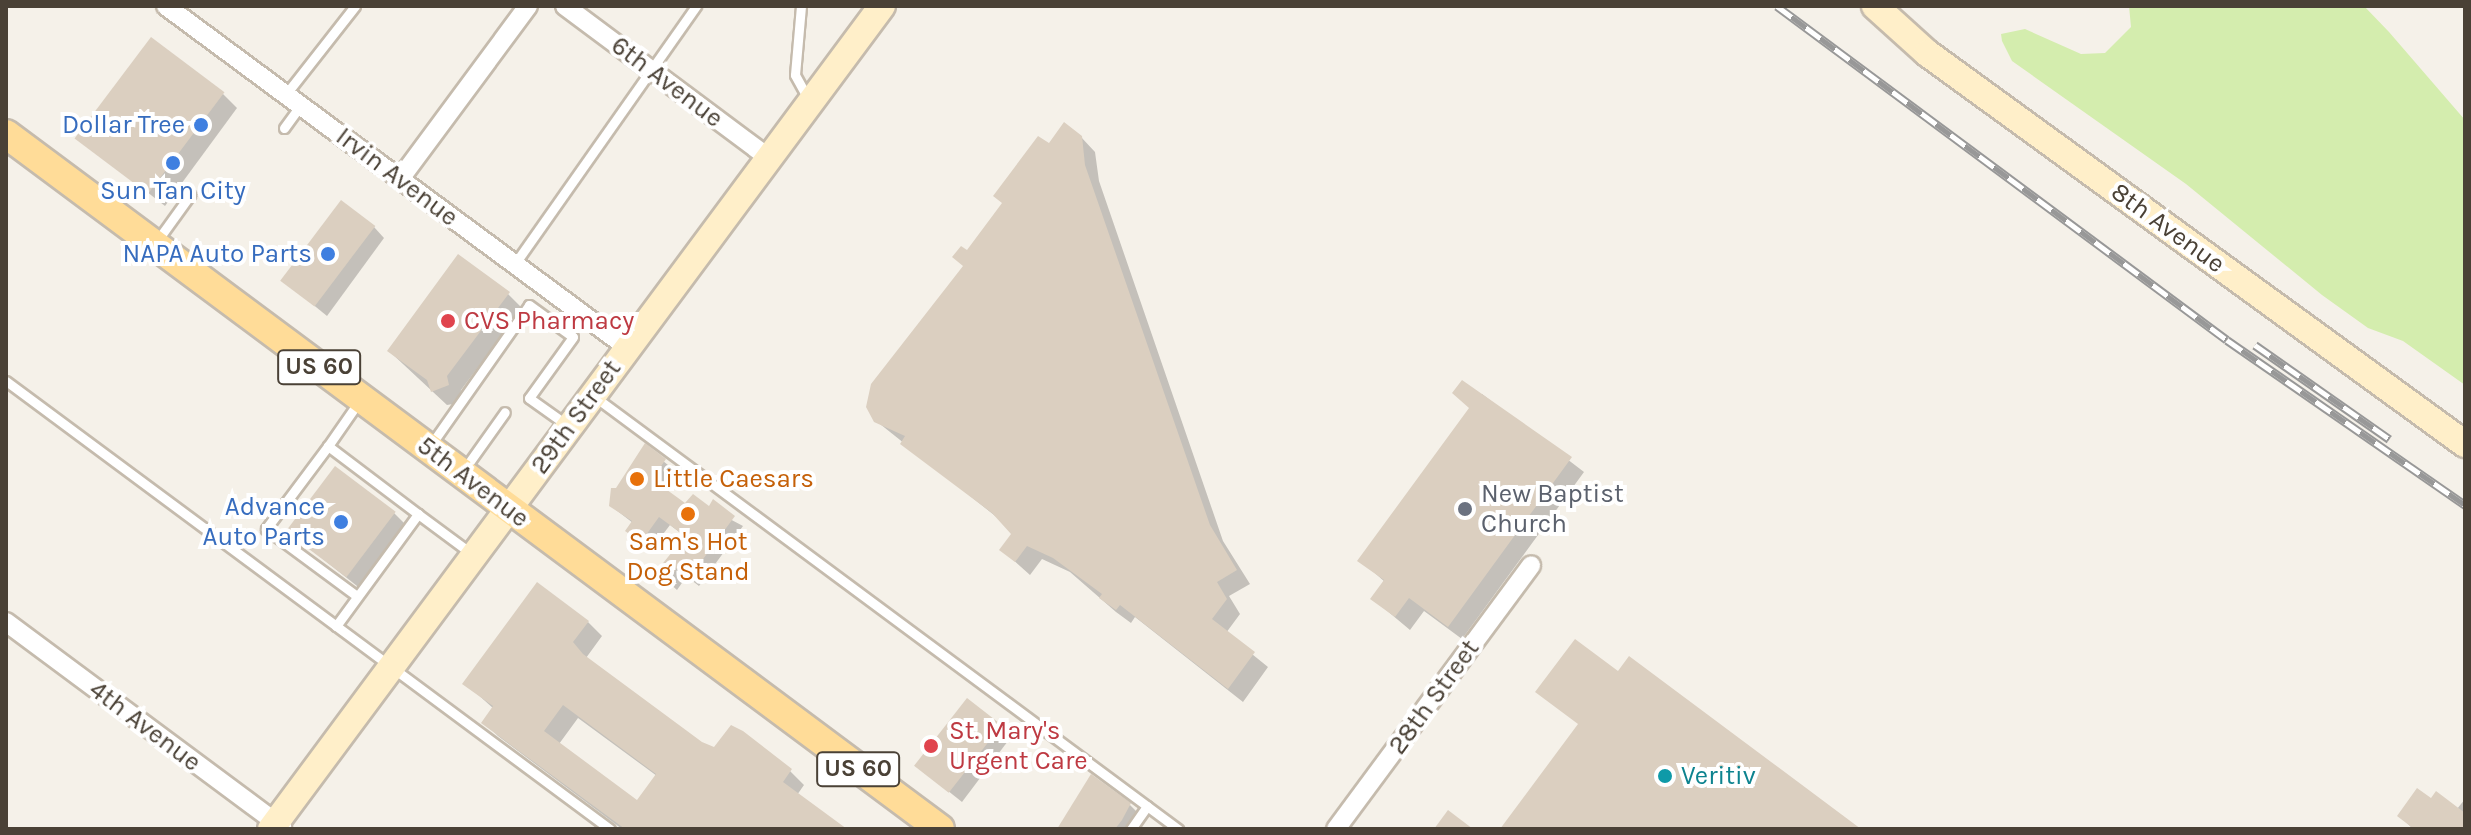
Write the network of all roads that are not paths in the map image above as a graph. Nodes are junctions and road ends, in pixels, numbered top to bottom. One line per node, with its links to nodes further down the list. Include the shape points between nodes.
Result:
1 (355, 6): 10 (lane)
2 (528, 6): 15 (street)
3 (565, 6): 9 (street, 6th Avenue)
4 (696, 6): 9 (lane)
5 (801, 6): 11 (lane, via 795,75)
6 (882, 6): 11 (main road, 29th Street)
7 (1875, 6): 27 (main road, 8th Avenue, via 1927,53)
8 (178, 10): 10 (street, Irvin Avenue)
9 (650, 69): 14 (street, 6th Avenue); 18 (lane)
10 (294, 100): 12 (lane); 15 (street, Irvin Avenue)
11 (811, 101): 14 (main road, 29th Street)
12 (284, 128)
13 (6, 134): 17 (main road, 5th Avenue / US 60)
14 (769, 158): 21 (main road, 29th Street)
15 (400, 179): 18 (street, Irvin Avenue)
16 (190, 195): 17 (lane)
17 (155, 244): 24 (main road, 5th Avenue / US 60)
18 (514, 265): 19 (street, Irvin Avenue)
19 (564, 302): 20 (lane); 21 (street, Irvin Avenue)
20 (550, 320): 26 (lane, via 573,337 529,398); 29 (lane, via 529,305)
21 (628, 348): 23 (main road, 29th Street)
22 (6, 381): 37 (lane)
23 (592, 395): 26 (main road, 29th Street); 39 (lane)
24 (361, 399): 28 (lane); 29 (main road, 5th Avenue / US 60)
25 (505, 412): 30 (lane)
26 (569, 426): 31 (main road, 29th Street)
27 (2465, 444)
28 (328, 446): 32 (lane); 35 (lane, via 266,529)
29 (428, 449): 30 (main road, 5th Avenue / US 60)
30 (461, 474): 31 (main road, 5th Avenue / US 60)
31 (508, 510): 33 (main road, 29th Street); 43 (main road, 5th Avenue / US 60)
32 (418, 514): 33 (lane); 35 (lane)
33 (474, 556): 38 (main road, 29th Street)
34 (1531, 565): 45 (street, 28th Street)
35 (357, 596): 37 (lane)
36 (6, 622): 40 (street, 4th Avenue)
37 (336, 626): 38 (lane)
38 (392, 668): 40 (main road, 29th Street); 42 (lane)
39 (1147, 806): 41 (lane); 44 (lane)
40 (277, 827)
41 (1135, 827)
42 (610, 829)
43 (940, 829)
44 (1178, 829)
45 (1336, 829)

